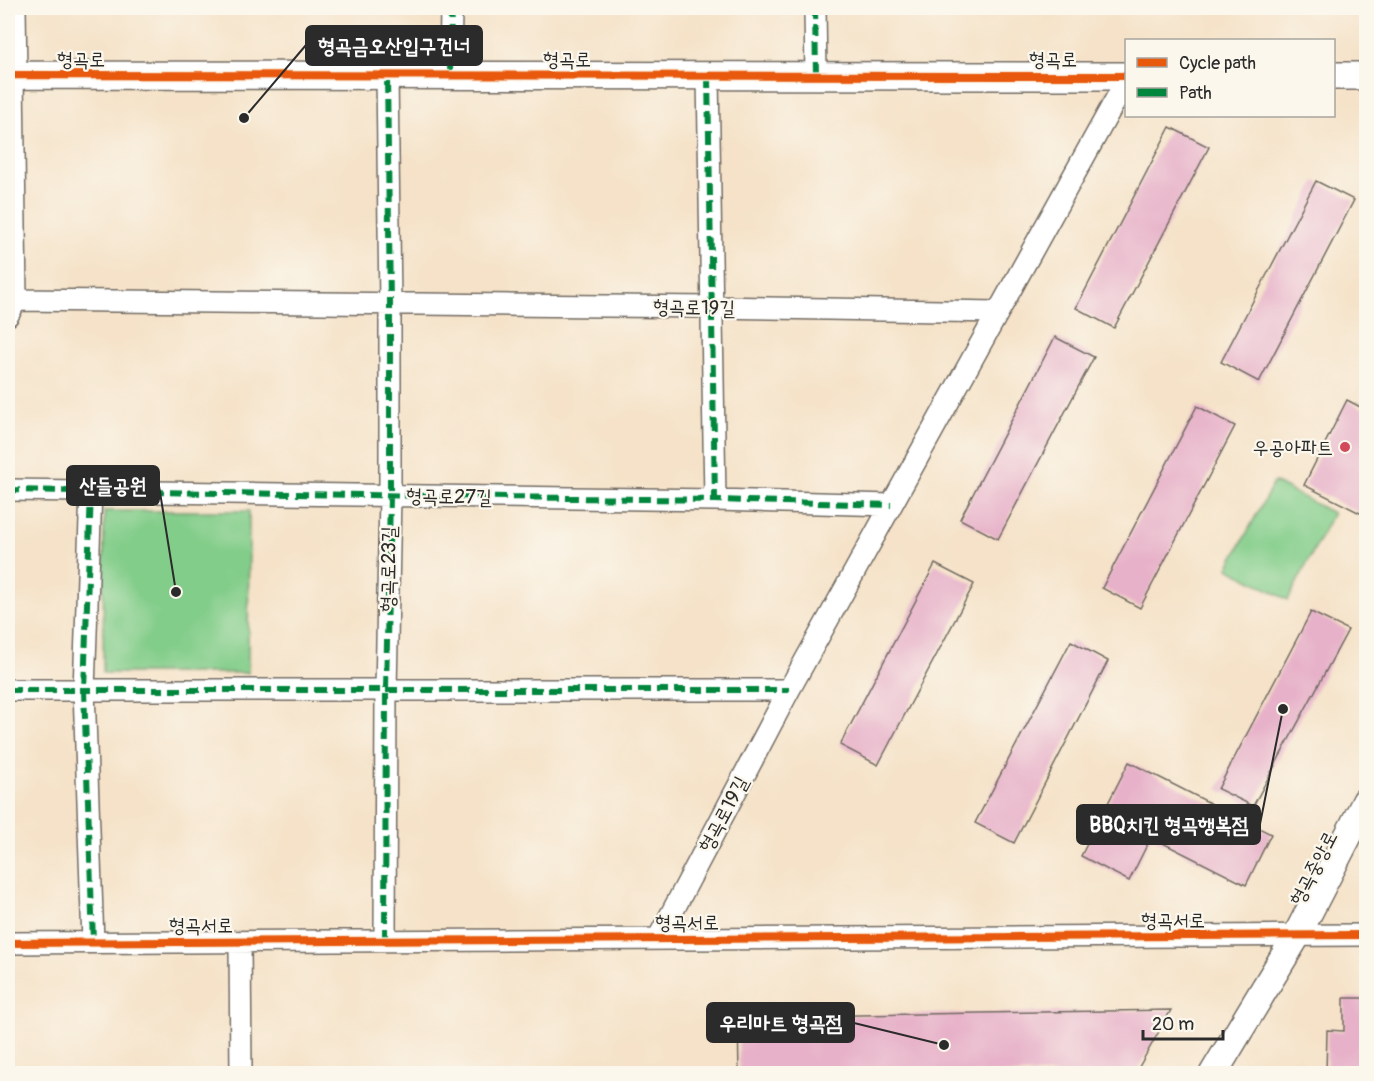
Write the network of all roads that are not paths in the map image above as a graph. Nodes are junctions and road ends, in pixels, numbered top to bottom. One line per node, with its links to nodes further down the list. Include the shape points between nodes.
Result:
1 (12, 8): 6 (street)
2 (451, 8): 5 (street)
3 (814, 8): 8 (street)
4 (387, 75): 5 (street, 형곡로); 6 (street, 형곡로); 13 (street, 형곡로23길)
5 (450, 75): 7 (street, 형곡로)
6 (10, 76): 14 (street)
7 (708, 76): 8 (street, 형곡로); 15 (street)
8 (816, 76): 9 (street, 형곡로)
9 (1125, 76)
10 (1335, 76): 11 (street)
11 (1366, 76)
12 (1125, 83): 16 (street, 형곡로19길)
13 (390, 304): 14 (street); 15 (street, 형곡로19길); 19 (street, 형곡로23길)
14 (11, 307)
15 (712, 307): 16 (street, 형곡로19길); 20 (street)
16 (998, 312): 21 (street, 형곡로19길)
17 (8, 490): 18 (street, 형곡로27길)
18 (91, 491): 19 (street, 형곡로27길); 23 (street)
19 (390, 496): 20 (street, 형곡로27길); 24 (street, 형곡로23길)
20 (715, 500): 21 (street, 형곡로27길)
21 (891, 505): 25 (street, 형곡로19길)
22 (8, 690): 23 (street)
23 (84, 690): 24 (street); 31 (street)
24 (386, 690): 25 (street); 30 (street, 형곡로23길)
25 (789, 690): 29 (street, 형곡로19길)
26 (1366, 801): 28 (street, 형곡중앙로)
27 (1366, 935): 28 (street, 형곡서로)
28 (1297, 936): 29 (street, 형곡서로); 35 (street, 형곡중앙로)
29 (658, 939): 30 (street, 형곡서로)
30 (385, 940): 32 (street, 형곡서로)
31 (93, 942): 32 (street, 형곡서로); 33 (street, 형곡서로)
32 (240, 942): 34 (street, 형곡서로)
33 (8, 943)
34 (241, 1074)
35 (1213, 1074)

